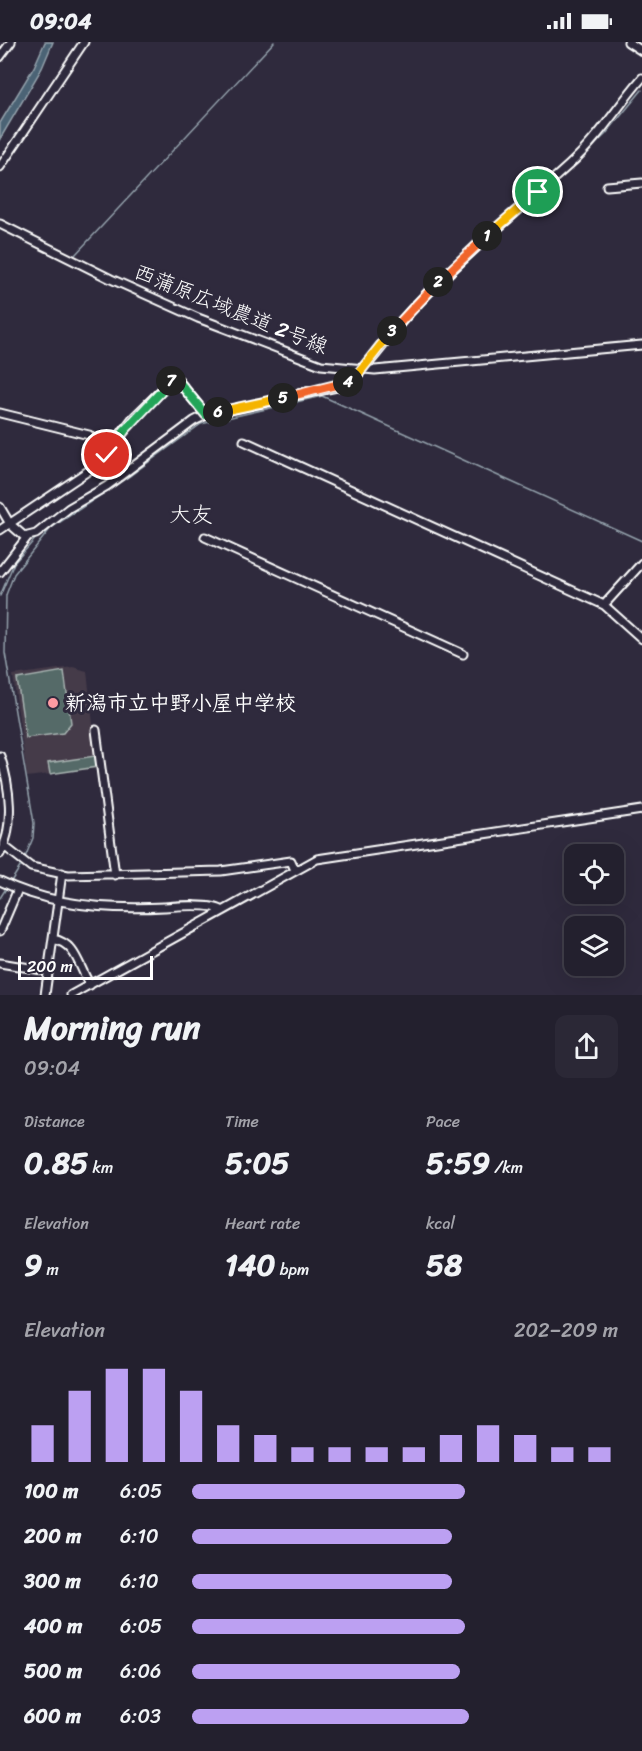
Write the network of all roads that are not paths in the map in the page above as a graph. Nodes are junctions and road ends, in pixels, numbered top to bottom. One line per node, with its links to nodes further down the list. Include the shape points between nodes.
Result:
1 (11, 42): 5 (street)
2 (84, 42): 7 (street)
3 (628, 42): 4 (street)
4 (642, 51)
5 (0, 57)
6 (642, 78): 12 (street, via 599,135 470,250 400,321)
7 (0, 167)
8 (642, 183): 9 (street)
9 (607, 186)
10 (0, 224): 12 (street, 西蒲原広域農道 2号線, via 198,318 321,365)
11 (642, 345): 12 (street, 西蒲原広域農道 2号線, via 553,356)
12 (361, 370): 14 (street, via 355,378 337,387)
13 (0, 413): 16 (street, via 89,435)
14 (206, 415): 16 (street, via 175,377 132,419); 21 (street)
15 (244, 441): 24 (street)
16 (100, 462): 18 (street)
17 (0, 507): 18 (street)
18 (10, 524): 19 (street); 21 (street)
19 (0, 530)
20 (205, 537): 26 (street)
21 (26, 538): 23 (street)
22 (642, 563): 24 (street)
23 (0, 572)
24 (604, 605): 25 (street)
25 (642, 639)
26 (463, 654)
27 (96, 730): 34 (street)
28 (0, 756): 30 (street, via 9,806)
29 (642, 810): 32 (street, via 323,857)
30 (4, 846): 31 (street); 33 (street, via 31,867)
31 (0, 854)
32 (295, 870): 34 (street, via 291,861 221,871); 38 (street)
33 (62, 873): 34 (street); 37 (street)
34 (115, 875)
35 (0, 881): 36 (street)
36 (18, 889): 37 (street); 39 (street)
37 (58, 899): 38 (street, via 121,909 204,906); 40 (street)
38 (223, 911): 43 (street)
39 (0, 931)
40 (52, 939): 42 (street); 43 (street, via 71,947)
41 (0, 963): 42 (street)
42 (48, 971): 44 (street)
43 (90, 985): 45 (street)
44 (45, 995)
45 (72, 995)

